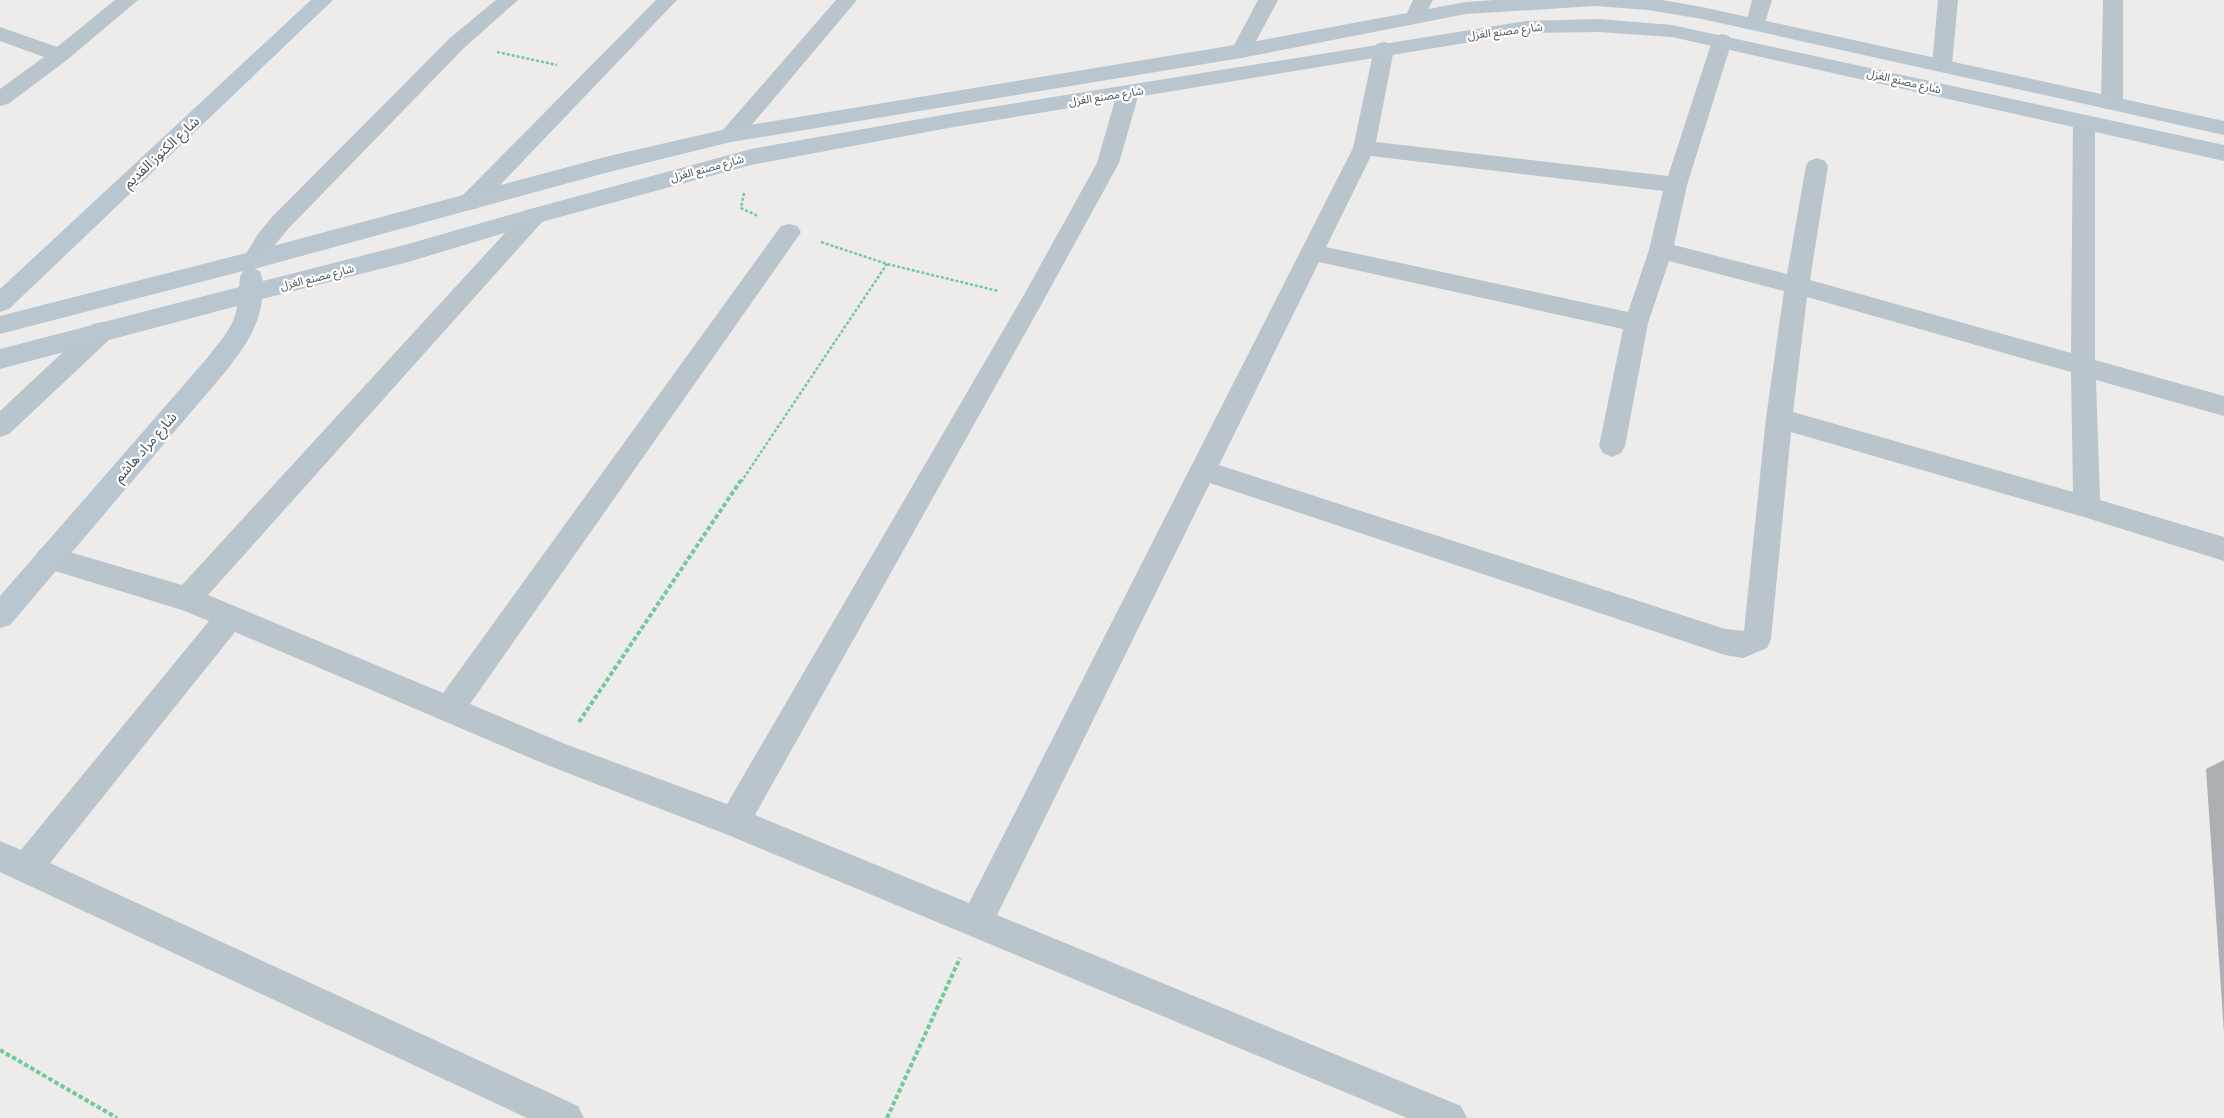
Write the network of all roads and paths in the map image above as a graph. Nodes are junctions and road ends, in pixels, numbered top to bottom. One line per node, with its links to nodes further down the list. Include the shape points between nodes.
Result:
1 (128, 0): 18 (street)
2 (323, 0): 42 (street, شارع الكنوز القديم)
3 (508, 0): 15 (street)
4 (667, 0): 20 (street)
5 (847, 0): 26 (street)
6 (1268, 0): 17 (street)
7 (1595, 0): 11 (street, شارع مصنع الغزل); 12 (street, شارع مصنع الغزل, via 1648,4)
8 (1762, 0): 12 (street)
9 (1948, 0): 19 (street)
10 (2113, 0): 23 (street)
11 (1419, 8): 17 (street, شارع مصنع الغزل)
12 (1756, 24): 19 (street, شارع مصنع الغزل)
13 (0, 34): 18 (street)
14 (1722, 41): 16 (street, شارع مصنع الغزل, via 1652,29 1574,24 1526,26); 24 (street, شارع مصنع الغزل); 31 (street)
15 (457, 43): 20 (path); 37 (street, via 280,223)
16 (1384, 49): 21 (street, شارع مصنع الغزل); 27 (street)
17 (1241, 51): 26 (street, شارع مصنع الغزل)
18 (60, 55): 22 (street)
19 (1942, 65): 23 (street, شارع مصنع الغزل)
20 (596, 74): 32 (street)
21 (1128, 93): 29 (street, شارع مصنع الغزل, via 948,121); 41 (street, via 1108,163)
22 (0, 99)
23 (2112, 103): 25 (street, شارع مصنع الغزل)
24 (2084, 122): 28 (street, شارع مصنع الغزل); 47 (street)
25 (2224, 128)
26 (731, 135): 32 (street, شارع مصنع الغزل)
27 (1364, 148): 31 (street); 36 (street)
28 (2224, 153)
29 (751, 157): 33 (street, شارع مصنع الغزل); 34 (path, via 741,208)
30 (1817, 166): 39 (street)
31 (1676, 185): 35 (street)
32 (470, 202): 37 (street, شارع مصنع الغزل)
33 (534, 216): 40 (street, شارع مصنع الغزل); 56 (street)
34 (789, 232): 38 (path); 59 (street)
35 (1661, 250): 39 (street); 43 (street)
36 (1312, 252): 43 (street); 52 (street)
37 (254, 260): 40 (street, شارع مراد هاشم); 44 (street, شارع مصنع الغزل)
38 (887, 264): 41 (path); 60 (path)
39 (1796, 285): 47 (street); 49 (street)
40 (251, 294): 45 (street, شارع مصنع الغزل); 55 (street, شارع مراد هاشم, via 248,314 237,338)
41 (1033, 299): 61 (street)
42 (0, 304)
43 (1636, 323): 51 (street)
44 (0, 325)
45 (102, 331): 46 (street, شارع مصنع الغزل); 50 (street)
46 (0, 359)
47 (2083, 366): 48 (street); 53 (street)
48 (2224, 406)
49 (1780, 418): 52 (street, via 1757,639 1743,645 1725,642); 53 (street)
50 (0, 427)
51 (1612, 446)
52 (1202, 470): 63 (street)
53 (2087, 507): 54 (street)
54 (2224, 549)
55 (49, 558): 56 (street); 57 (street, شارع مراد هاشم)
56 (187, 599): 58 (street)
57 (0, 616)
58 (231, 616): 59 (street); 62 (street)
59 (449, 709): 60 (street)
60 (558, 755): 61 (street)
61 (734, 822): 63 (street)
62 (13, 862): 67 (street)
63 (976, 923): 65 (street); 68 (path)
64 (0, 1050): 66 (path)
65 (1398, 1107): 69 (street)
66 (118, 1118)
67 (566, 1118)
68 (887, 1118)
69 (1449, 1118)

